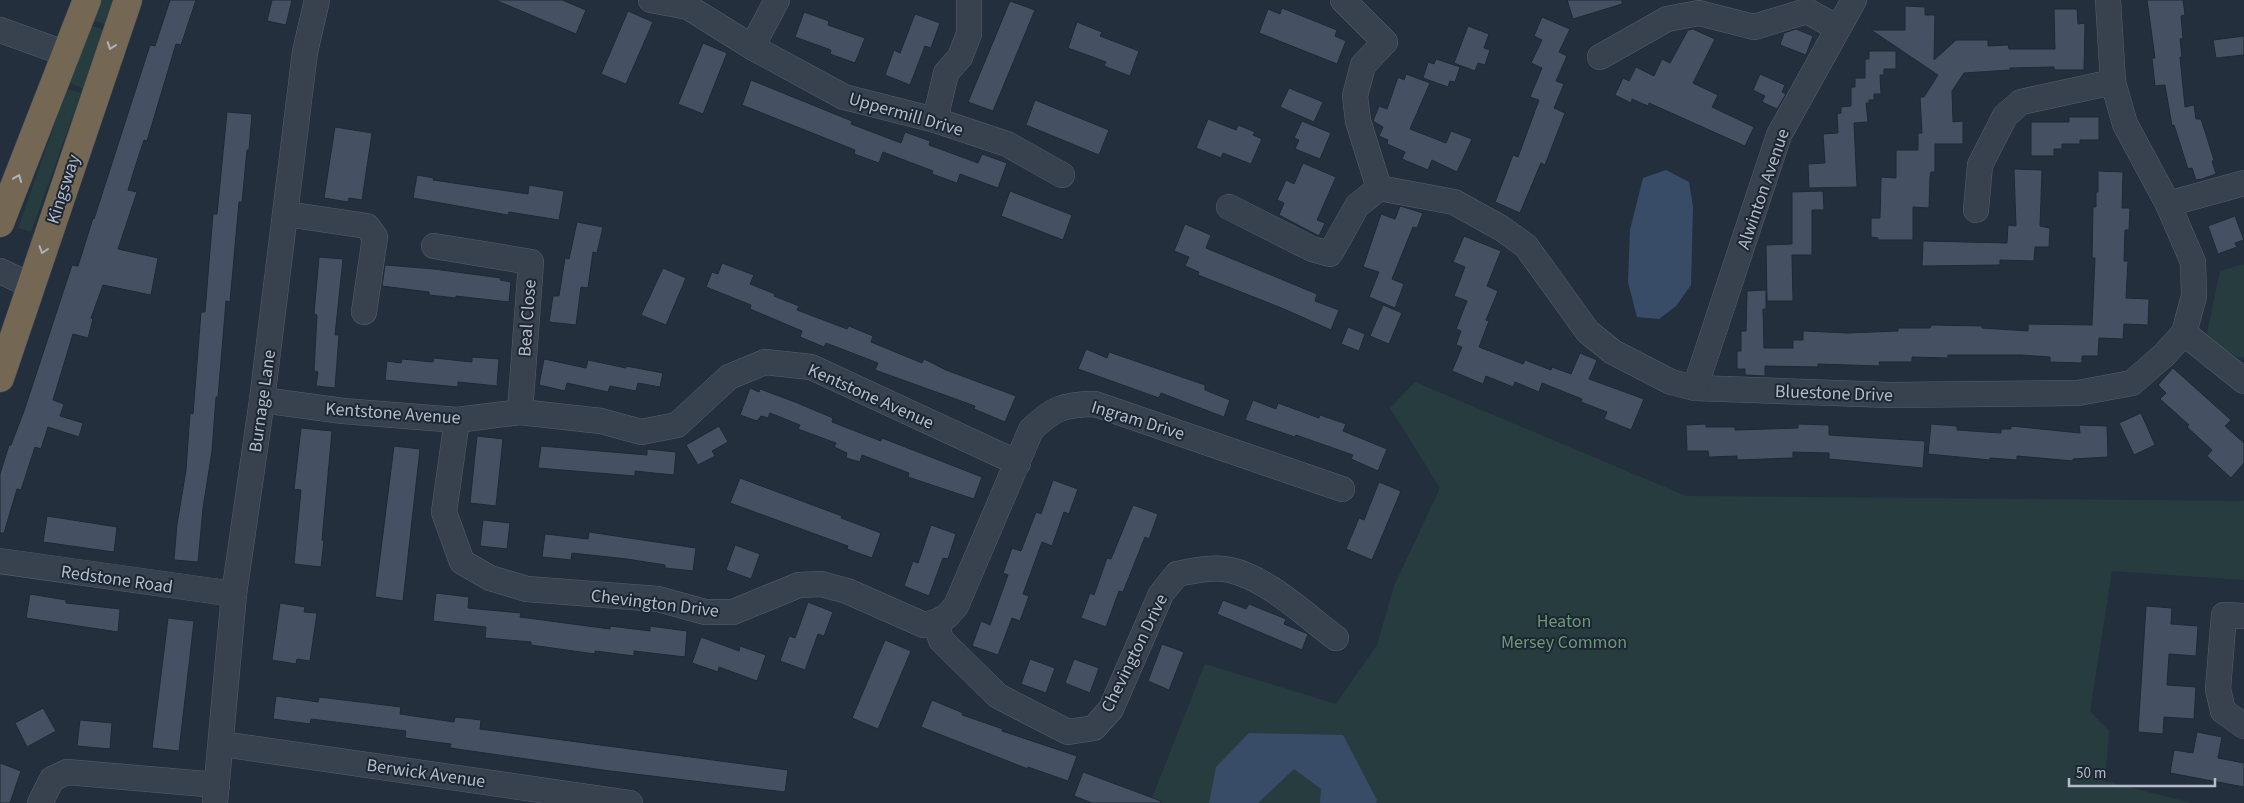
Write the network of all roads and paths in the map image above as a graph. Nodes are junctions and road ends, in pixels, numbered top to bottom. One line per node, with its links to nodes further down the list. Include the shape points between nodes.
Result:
1 (87, 0): 13 (highway)
2 (128, 0): 27 (highway, Kingsway, one-way to 27)
3 (317, 0): 23 (street, Burnage Lane, via 305,52)
4 (652, 0): 12 (street, Uppermill Drive, via 688,7)
5 (777, 0): 12 (street)
6 (969, 0): 16 (street, via 969,34 960,57 946,73)
7 (1343, 0): 19 (street, via 1385,42 1363,66 1355,96 1358,121)
8 (1854, 0): 10 (street, Alwinton Avenue)
9 (2108, 0): 15 (street)
10 (1838, 28): 14 (street, via 1807,11 1754,27 1699,13 1667,19); 32 (street, Alwinton Avenue, via 1779,135)
11 (0, 30): 13 (street)
12 (752, 47): 16 (street, Uppermill Drive, via 844,97)
13 (67, 54): 24 (highway, one-way to 13)
14 (1600, 57)
15 (2114, 82): 20 (street, via 2125,124); 22 (street, via 2021,102 2005,116 1980,165)
16 (935, 120): 17 (street, Uppermill Drive, via 1007,144)
17 (1062, 175)
18 (2244, 183): 20 (street)
19 (1379, 188): 21 (street, via 1357,206 1330,254 1312,249); 32 (street, Bluestone Drive, via 1454,202 1502,228 1526,246 1588,332 1613,352 1671,382)
20 (2168, 204): 29 (street, via 2193,262 2194,296)
21 (1229, 207)
22 (1976, 210)
23 (286, 214): 28 (street, via 367,226 375,237); 33 (street, Burnage Lane)
24 (0, 223)
25 (434, 246): 34 (street, Beal Close, via 531,262)
26 (0, 271): 27 (street)
27 (32, 286): 30 (highway, Kingsway)
28 (364, 312)
29 (2184, 333): 31 (street); 32 (street, Bluestone Drive, via 2132,383 2078,392 1889,395)
30 (0, 378)
31 (2244, 381)
32 (1695, 388)
33 (262, 400): 35 (street, Kentstone Avenue, via 343,411); 39 (street, Burnage Lane)
34 (520, 412): 35 (street, Kentstone Avenue); 36 (street, Kentstone Avenue, via 601,421 640,432 677,425 729,377 765,362 811,367)
35 (457, 420): 41 (street, Chevington Drive, via 444,512 462,562 490,578 527,589 658,600 706,612 733,612 799,586 821,584 847,591 924,624)
36 (1018, 463): 37 (street, Ingram Drive, via 1031,430 1047,414 1069,404 1095,404); 41 (street, Ingram Drive, via 956,606)
37 (1342, 489)
38 (0, 561): 39 (street, Redstone Road)
39 (234, 594): 44 (street, Burnage Lane)
40 (2244, 616): 43 (street, via 2224,615 2218,689 2222,712)
41 (936, 622): 42 (street, Chevington Drive, via 940,640 998,696 1068,732 1094,728 1111,708 1161,594 1177,574 1230,570 1263,584)
42 (1336, 638)
43 (2244, 726)
44 (222, 744): 45 (street, Burnage Lane); 47 (street, Berwick Avenue)
45 (216, 794): 46 (street, via 67,772 52,780)
46 (40, 803)
47 (630, 803)

